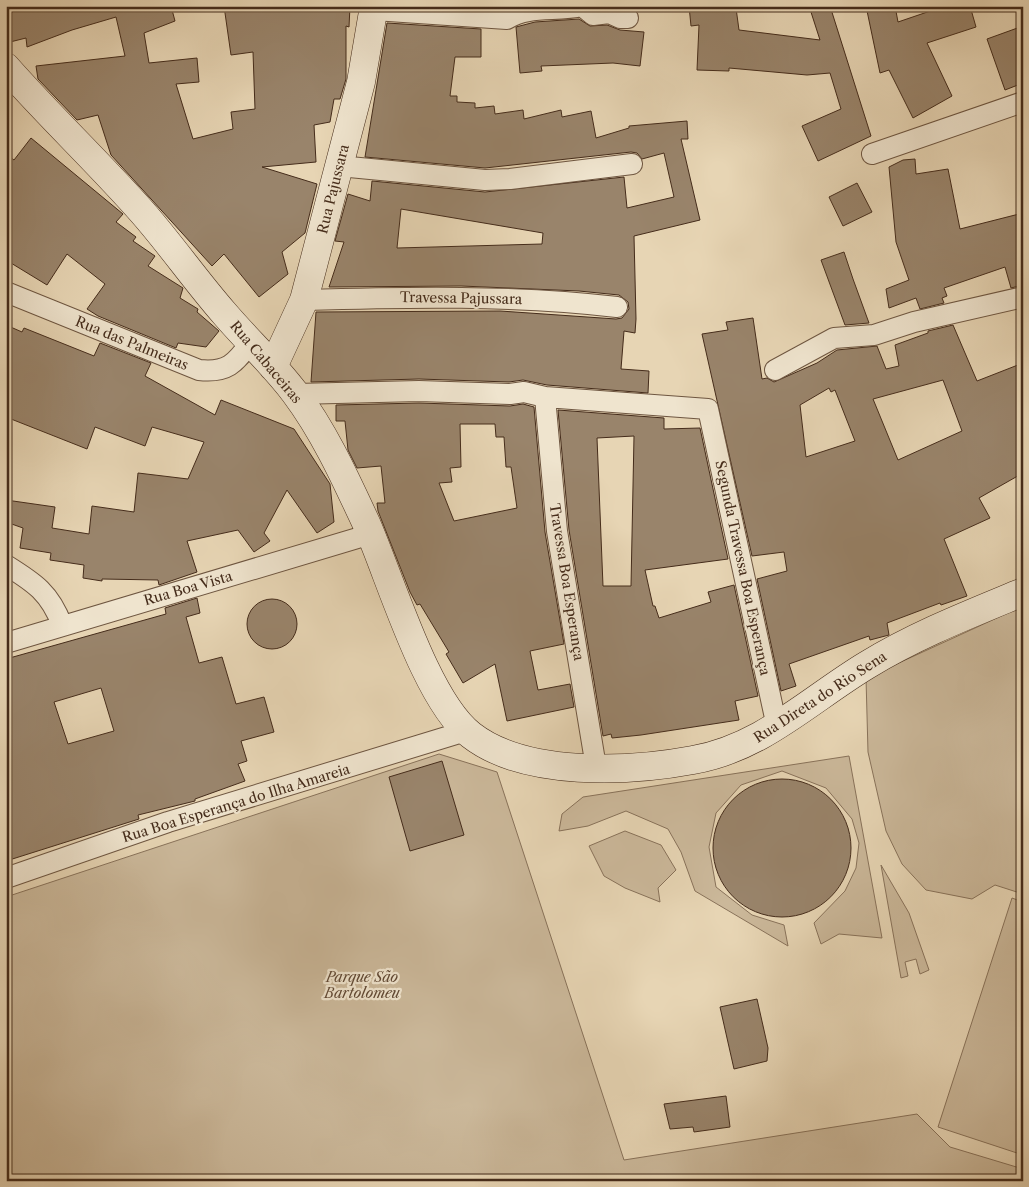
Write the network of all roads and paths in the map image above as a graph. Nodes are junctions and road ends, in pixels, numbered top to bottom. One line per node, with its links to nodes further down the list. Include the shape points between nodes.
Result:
1 (582, 6): 2 (street, via 517,13 507,19); 3 (street, via 593,15 610,13)
2 (374, 8): 8 (main road, Rua Pajussara, via 361,82)
3 (628, 18)
4 (6, 67): 13 (main road, Rua Cabaceiras, via 144,214 224,314)
5 (1023, 102): 6 (street)
6 (872, 154)
7 (632, 164): 8 (street, via 485,180)
8 (340, 166): 11 (main road, Rua Pajussara)
9 (6, 292): 13 (street, Rua das Palmeiras, via 199,370 222,370 240,357)
10 (1023, 298): 15 (street, via 914,322 874,335 834,338)
11 (304, 300): 12 (street, Travessa Pajussara, via 460,296 557,300); 14 (main road, Rua Pajussara)
12 (617, 307)
13 (251, 342): 14 (main road, Rua Cabaceiras)
14 (274, 367): 16 (main road, Rua Cabaceiras)
15 (775, 370)
16 (296, 394): 17 (street, via 524,392); 18 (main road, Rua Cabaceiras, via 336,459)
17 (544, 397): 23 (street, Segunda Travessa Boa Esperança, via 708,409); 25 (street, Travessa Boa Esperança, via 557,531)
18 (371, 534): 21 (street, Rua Boa Vista); 24 (main road, Rua Cabaceiras, via 422,660 446,705)
19 (6, 565): 21 (street, via 48,596)
20 (1023, 592): 23 (main road, Rua Direta do Rio Sena, via 871,662)
21 (62, 625): 22 (street, Rua Boa Vista)
22 (6, 643)
23 (777, 727): 25 (main road, Rua Direta do Rio Sena, via 754,741 695,760)
24 (466, 731): 25 (main road, Rua Direta do Rio Sena, via 481,743 511,756); 26 (street, Rua Boa Esperança do Ilha Amareia, via 168,822)
25 (596, 767)
26 (6, 878)

